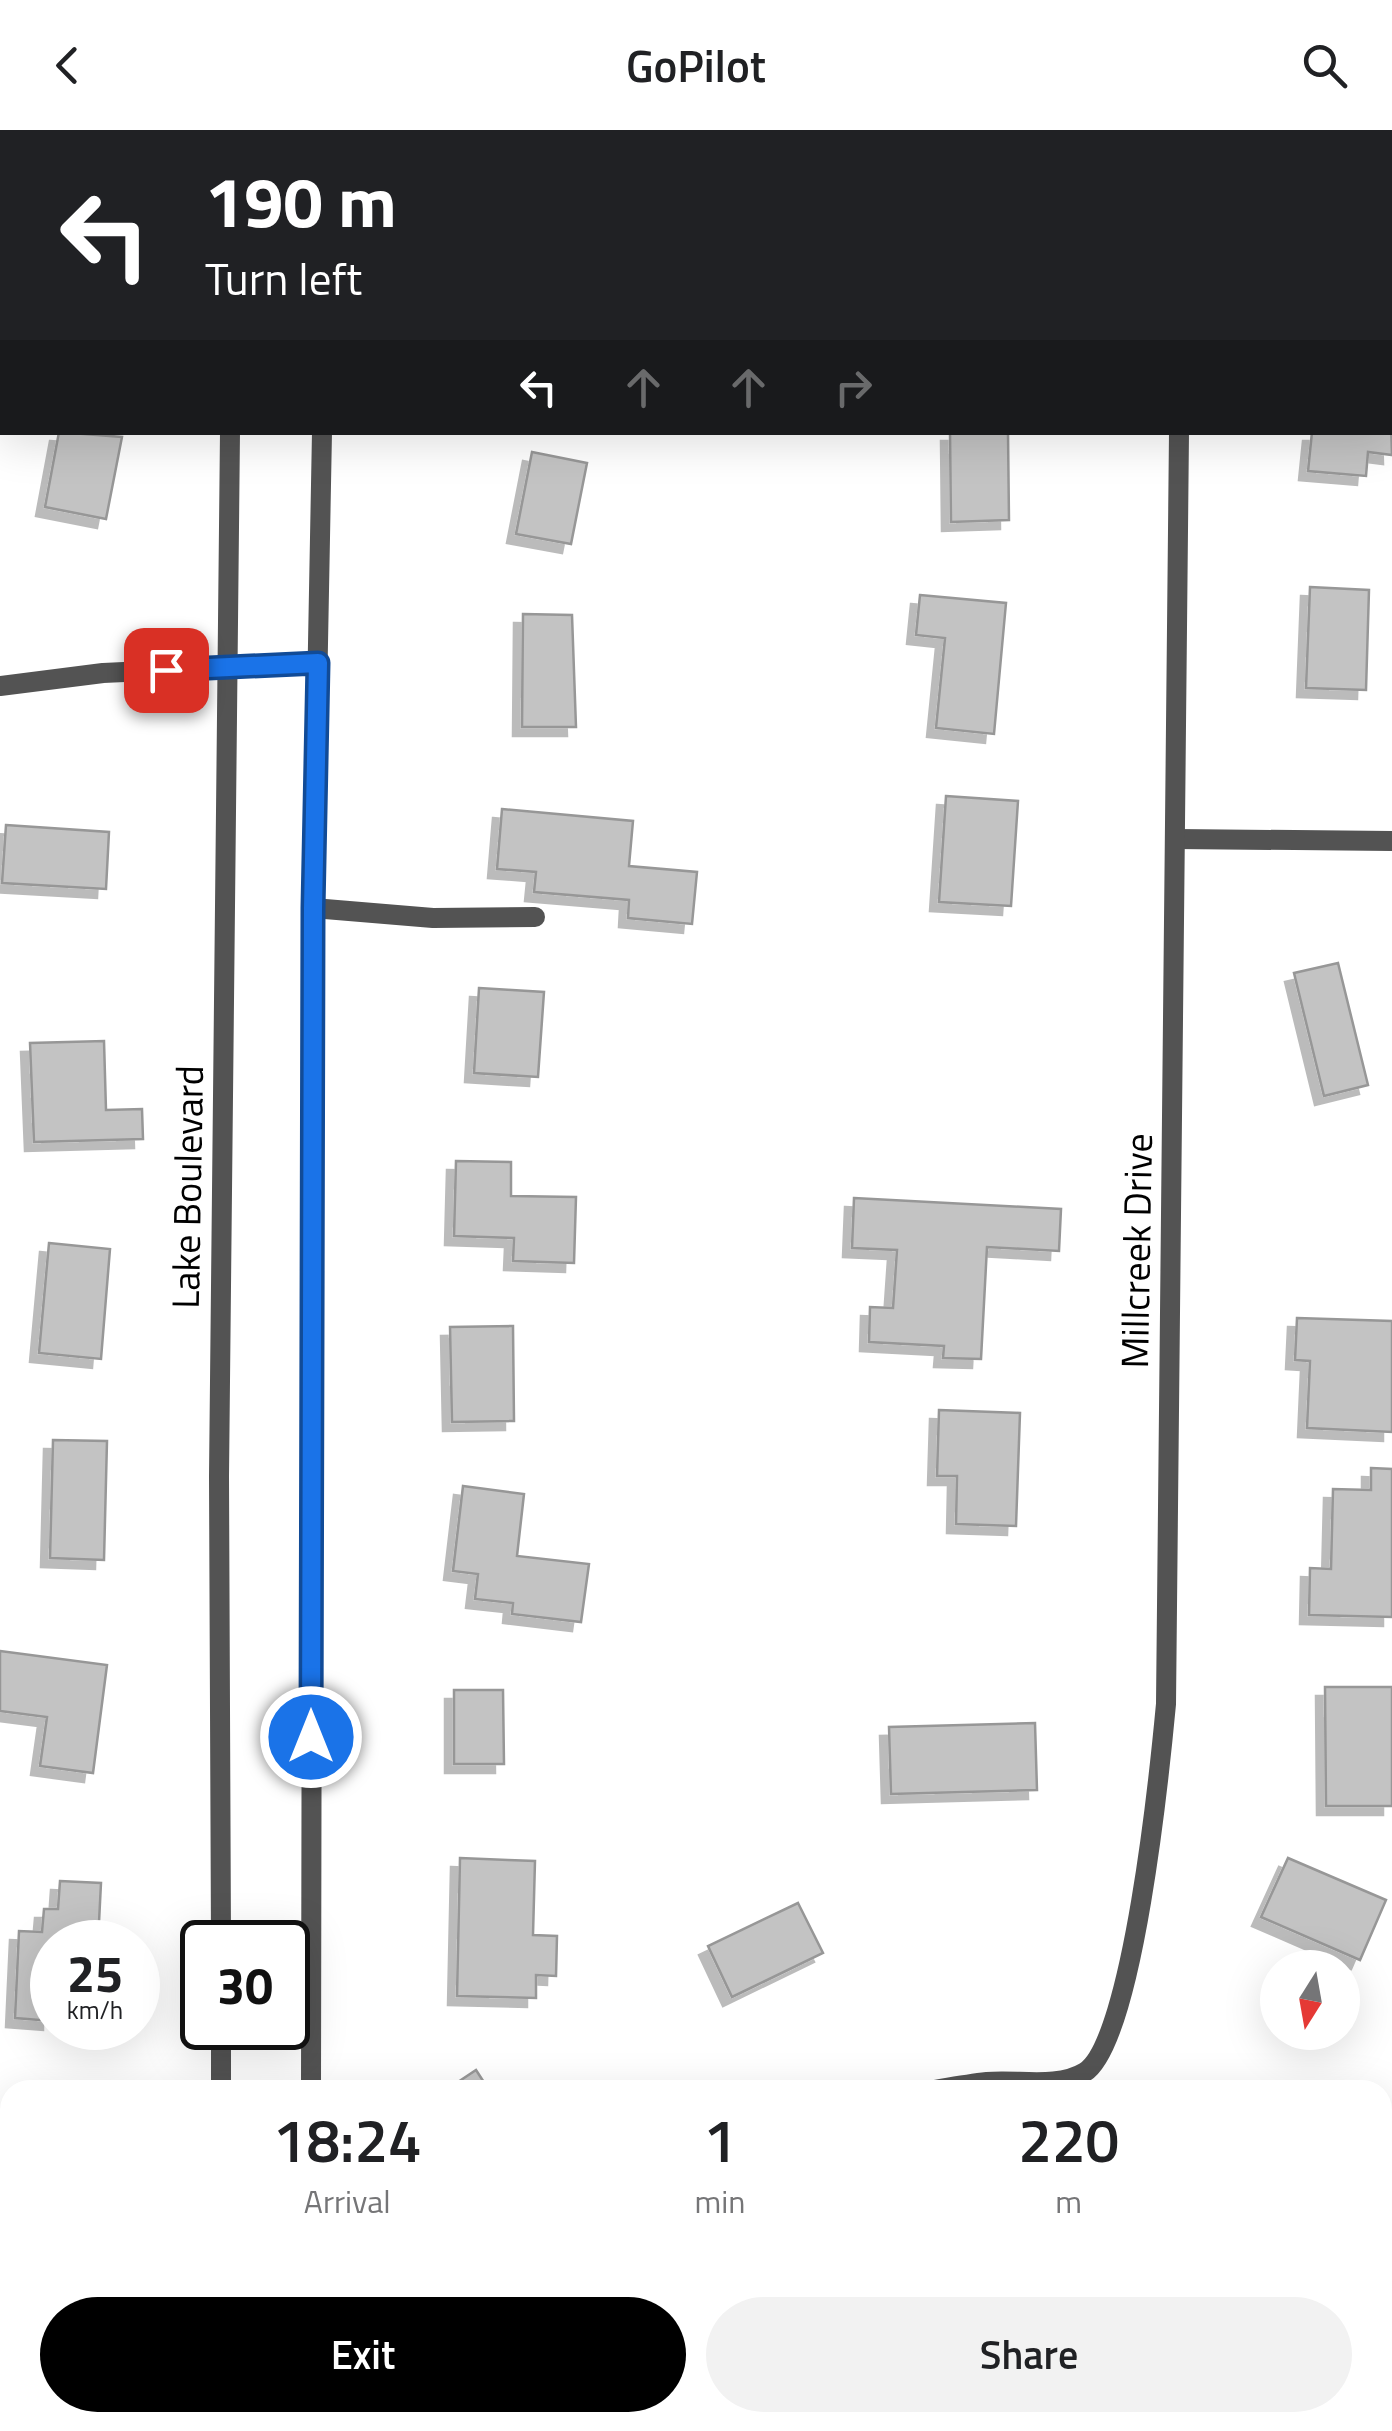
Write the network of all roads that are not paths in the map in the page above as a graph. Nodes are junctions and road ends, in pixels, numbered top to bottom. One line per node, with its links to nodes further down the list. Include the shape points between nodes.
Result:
1 (230, 435): 5 (street, Lake Boulevard)
2 (322, 435): 4 (street)
3 (1178, 435): 7 (street, Millcreek Drive)
4 (318, 663): 5 (street); 9 (street)
5 (228, 666): 6 (street); 11 (street, Lake Boulevard)
6 (0, 686)
7 (1176, 839): 8 (street); 15 (street, Millcreek Drive, via 1166,1704 1129,1963 1110,2040 1097,2061)
8 (1392, 841)
9 (313, 908): 10 (street, via 433,918); 14 (street)
10 (535, 916)
11 (221, 1920)
12 (221, 2050): 13 (street)
13 (221, 2080)
14 (311, 2080)
15 (1064, 2080)

